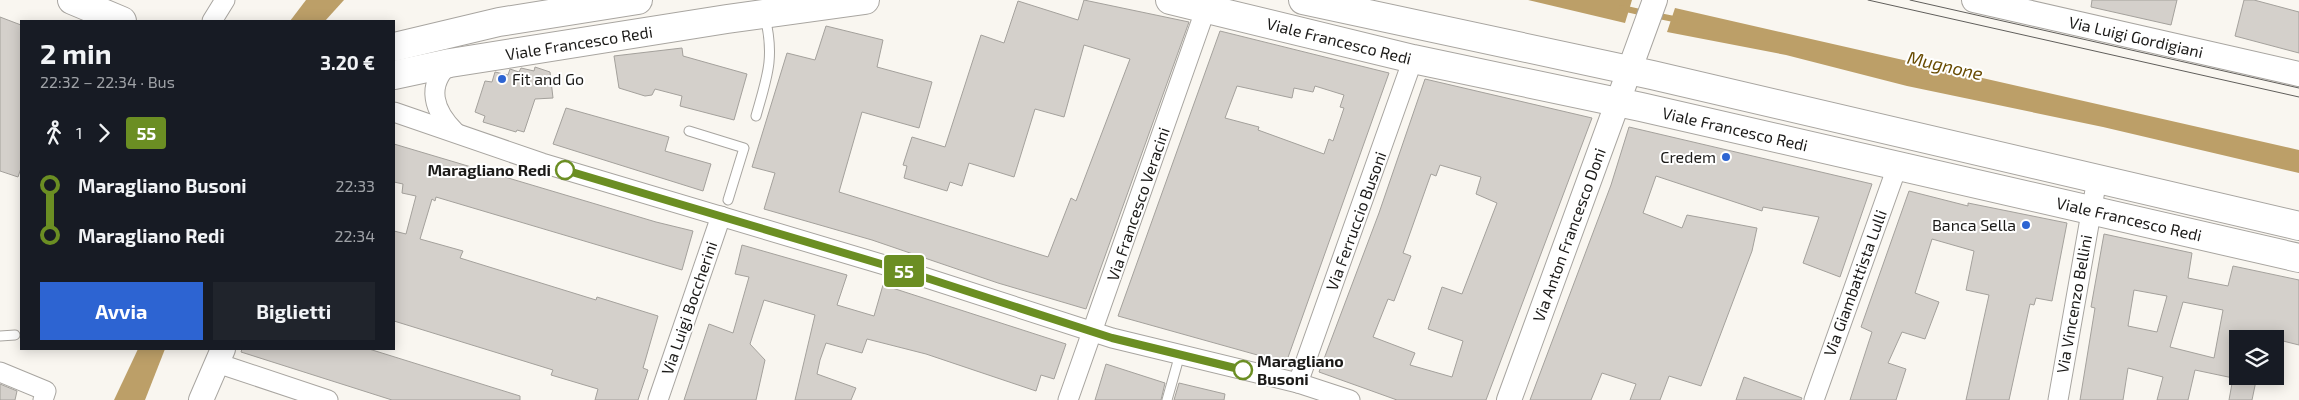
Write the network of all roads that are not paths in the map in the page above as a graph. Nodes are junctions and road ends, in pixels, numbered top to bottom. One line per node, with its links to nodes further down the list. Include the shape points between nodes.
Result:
1 (72, 0): 9 (main road)
2 (225, 0): 13 (street)
3 (638, 0): 14 (main road, Viale Francesco Redi, via 499,22)
4 (864, 0): 10 (main road, Viale Francesco Redi)
5 (1170, 0): 11 (main road, Viale Francesco Redi)
6 (1303, 0): 17 (main road, Viale Francesco Redi)
7 (1655, 0): 17 (street, Via Anton Francesco Doni)
8 (1974, 0): 18 (street, Via Luigi Gordigiani)
9 (92, 5): 12 (main road)
10 (759, 7): 16 (main road, Viale Francesco Redi, via 733,18); 22 (lane, via 771,53)
11 (1206, 8): 15 (main road, Viale Francesco Redi); 31 (street, Via Francesco Veracini)
12 (120, 20)
13 (213, 20)
14 (395, 47)
15 (1413, 59): 20 (main road, Viale Francesco Redi); 37 (street, Via Ferruccio Busoni)
16 (450, 64): 19 (main road, Viale Francesco Redi); 24 (street, via 437,81 435,101 441,117)
17 (1629, 71): 20 (street, Via Anton Francesco Doni); 26 (main road, Viale Francesco Redi)
18 (2299, 74)
19 (395, 75)
20 (1616, 102): 25 (main road, Viale Francesco Redi); 45 (street, Via Anton Francesco Doni)
21 (395, 112): 24 (street)
22 (756, 116)
23 (689, 131): 27 (lane, via 744,148)
24 (455, 133): 27 (street, via 550,166)
25 (1897, 166): 28 (main road, Viale Francesco Redi); 46 (street, Via Giambattista Lulli)
26 (2096, 179): 28 (street, Via Vincenzo Bellini); 29 (main road, Viale Francesco Redi)
27 (725, 208): 31 (street); 41 (street, Via Luigi Boccherini)
28 (2090, 209): 30 (main road, Viale Francesco Redi); 47 (street, Via Vincenzo Bellini)
29 (2299, 226)
30 (2299, 258)
31 (1094, 332): 34 (street); 42 (street, Via Francesco Veracini)
32 (15, 335): 33 (lane)
33 (0, 336)
34 (1180, 354): 37 (street); 43 (lane)
35 (220, 356): 39 (street); 40 (street)
36 (0, 372): 38 (street, via 46,391)
37 (1298, 383): 44 (street)
38 (43, 400)
39 (201, 400)
40 (328, 400)
41 (658, 400)
42 (1068, 400)
43 (1167, 400)
44 (1350, 400)
45 (1509, 400)
46 (1814, 400)
47 (2058, 400)

